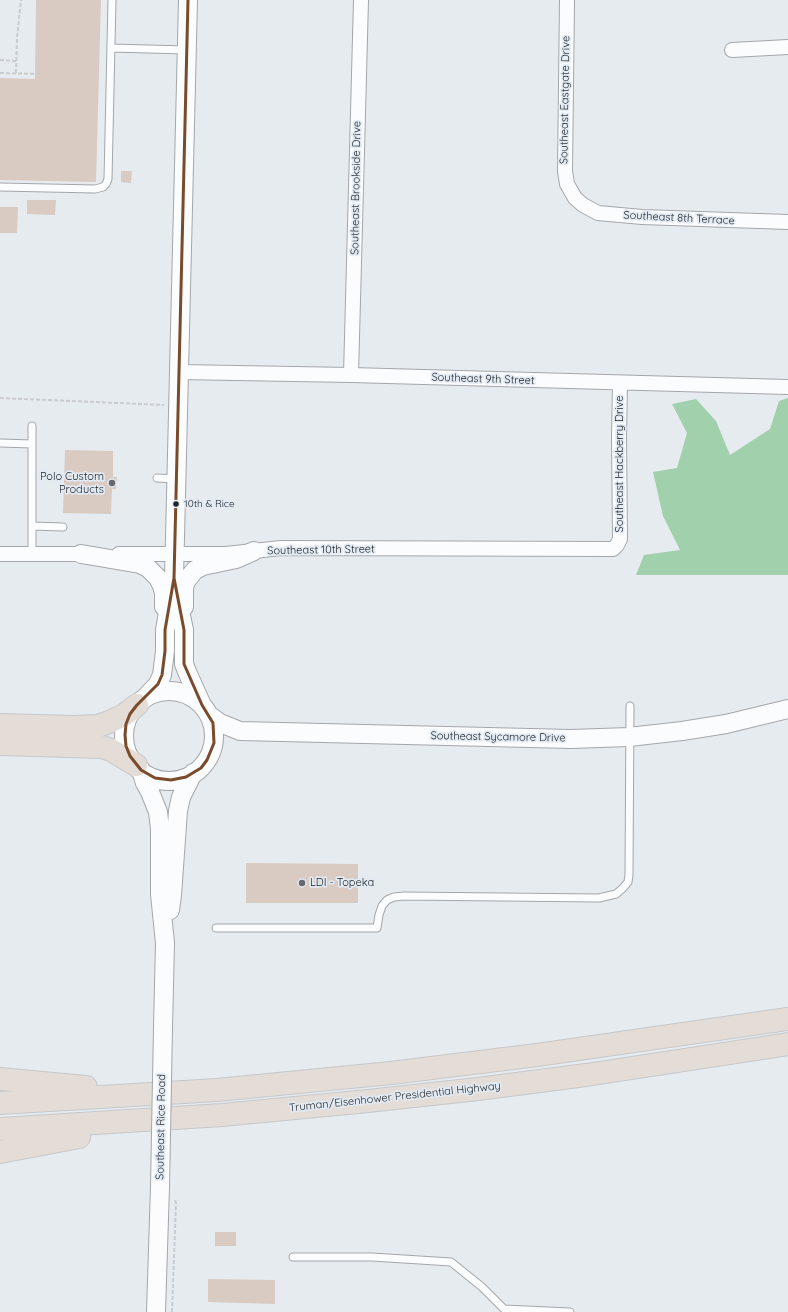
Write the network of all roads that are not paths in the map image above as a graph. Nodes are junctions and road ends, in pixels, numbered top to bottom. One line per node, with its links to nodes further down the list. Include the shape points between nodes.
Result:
1 (112, 0): 6 (lane)
2 (188, 0): 7 (street)
3 (360, 0): 13 (street, Southeast Brookside Drive)
4 (567, 0): 10 (street, Southeast Eastgate Drive, via 564,171 567,184)
5 (788, 47): 8 (street)
6 (111, 48): 7 (lane); 9 (lane, via 106,184 95,189)
7 (186, 50): 12 (street)
8 (732, 50)
9 (0, 187)
10 (575, 198): 11 (street, Southeast 8th Terrace, via 598,213)
11 (788, 222)
12 (179, 372): 13 (street, Southeast 9th Street); 20 (street)
13 (351, 375): 14 (street, Southeast 9th Street)
14 (620, 383): 15 (street, Southeast 9th Street); 23 (street, Southeast Hackberry Drive, via 620,539)
15 (788, 387)
16 (32, 426): 18 (lane)
17 (0, 443): 18 (lane)
18 (32, 444): 21 (lane)
19 (157, 478): 20 (lane)
20 (176, 479): 28 (street)
21 (32, 526): 22 (lane); 26 (lane)
22 (63, 527)
23 (617, 545): 24 (street, Southeast 10th Street, via 613,549 281,548)
24 (254, 551): 28 (street, Southeast 10th Street); 31 (street, via 236,559 195,570 184,588)
25 (0, 554): 26 (street, Southeast 10th Street)
26 (32, 554): 27 (street, Southeast 10th Street)
27 (81, 554): 28 (street, Southeast 10th Street); 30 (street, via 140,564 153,572 164,593)
28 (174, 554): 29 (street)
29 (174, 578): 30 (street); 31 (street)
30 (165, 630): 32 (street, via 166,652 162,676 158,684)
31 (184, 630): 35 (street, via 184,664)
32 (140, 702): 35 (street, via 157,693 174,691 189,696); 36 (highway, via 124,715 98,726); 39 (street, via 130,714 125,735 130,756)
33 (630, 706): 37 (lane)
34 (788, 708): 37 (street, Southeast Sycamore Drive, via 726,724)
35 (206, 710): 37 (street, Southeast Sycamore Drive, via 220,723 240,731 564,739); 40 (street, via 213,723 214,742 207,760)
36 (0, 725)
37 (629, 737): 41 (lane, via 628,882 616,894 599,898 404,896 387,900 382,906 377,928)
38 (0, 744): 39 (highway, via 102,747)
39 (139, 768): 40 (street, via 163,780 179,779); 42 (street, Southeast Rice Road, via 158,812 160,894)
40 (193, 774): 42 (street, Southeast Rice Road, via 181,797 178,811 172,895)
41 (216, 928)
42 (165, 942): 52 (street, Southeast Rice Road, bridge)
43 (788, 1019): 46 (highway, via 537,1055 391,1073)
44 (788, 1044): 48 (highway, Truman/Eisenhower Presidential Highway, via 478,1089)
45 (0, 1079): 46 (highway, via 95,1088)
46 (217, 1090): 47 (highway)
47 (0, 1103)
48 (222, 1115): 49 (highway, Truman/Eisenhower Presidential Highway); 50 (highway)
49 (0, 1129)
50 (0, 1152)
51 (293, 1257): 53 (lane, via 372,1257 451,1262 504,1309)
52 (156, 1312)
53 (570, 1312)

